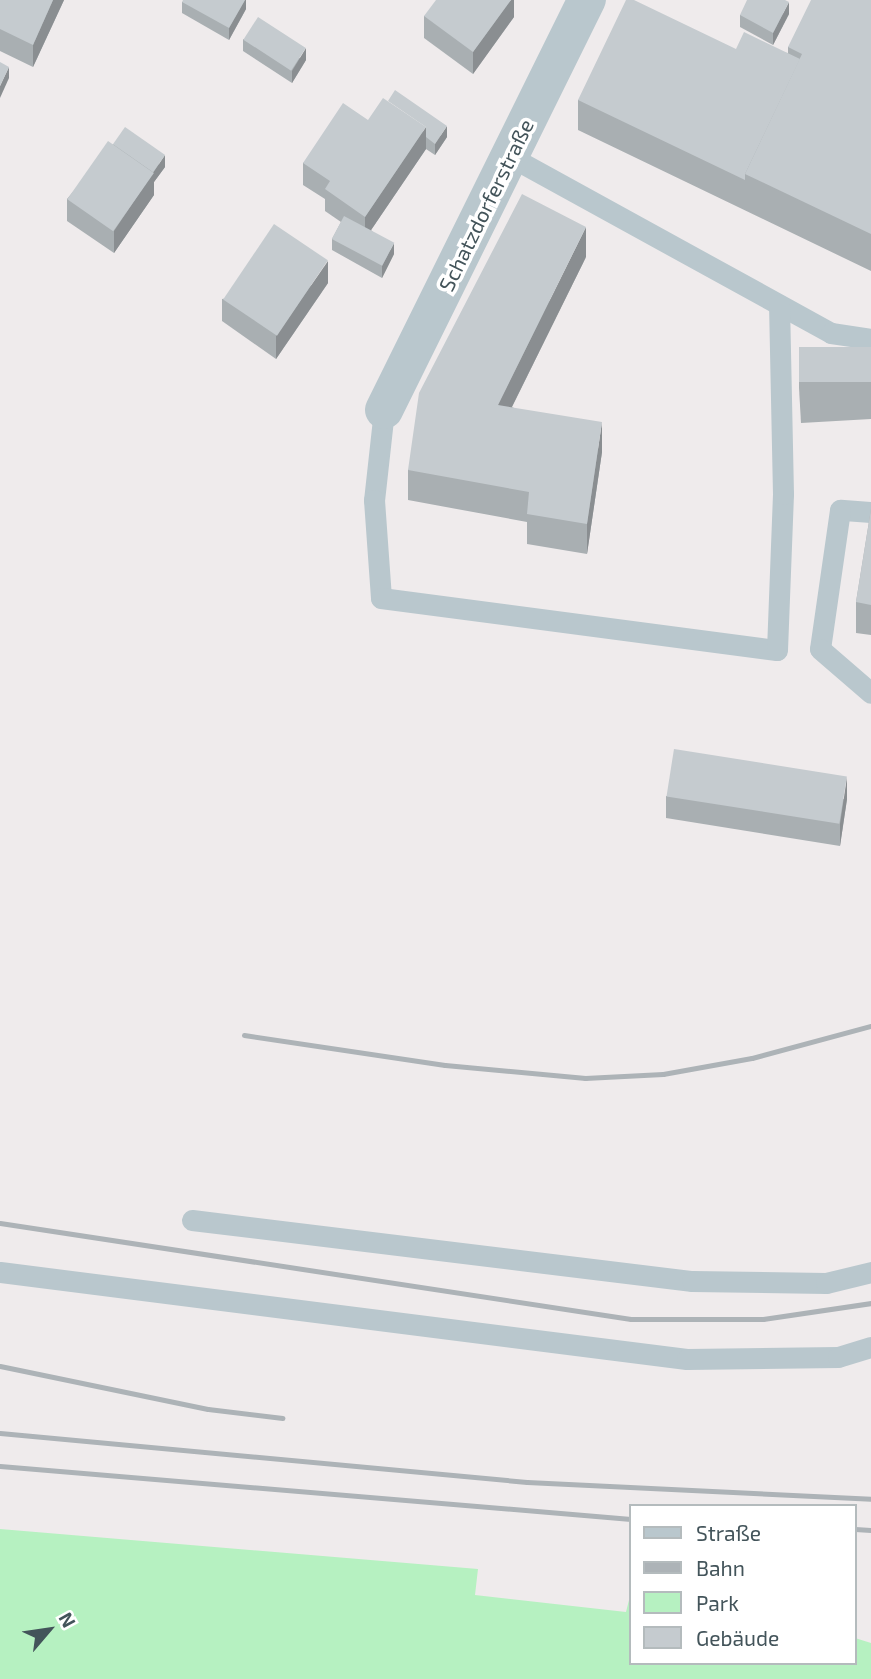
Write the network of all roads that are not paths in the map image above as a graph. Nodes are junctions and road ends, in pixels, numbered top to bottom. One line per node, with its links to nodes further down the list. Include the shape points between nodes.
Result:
1 (587, 0): 2 (street, Schatzdorferstraße)
2 (510, 158): 3 (lane); 5 (street, Schatzdorferstraße)
3 (779, 304): 4 (lane, via 831,333); 5 (lane, via 783,494 778,650 381,598 374,500)
4 (871, 339)
5 (384, 410)
6 (871, 512): 7 (lane, via 840,510 820,649)
7 (871, 692)
8 (192, 1220): 10 (lane, via 692,1280 826,1283)
9 (0, 1272): 11 (lane, via 687,1359 838,1357)
10 (871, 1272)
11 (871, 1347)

